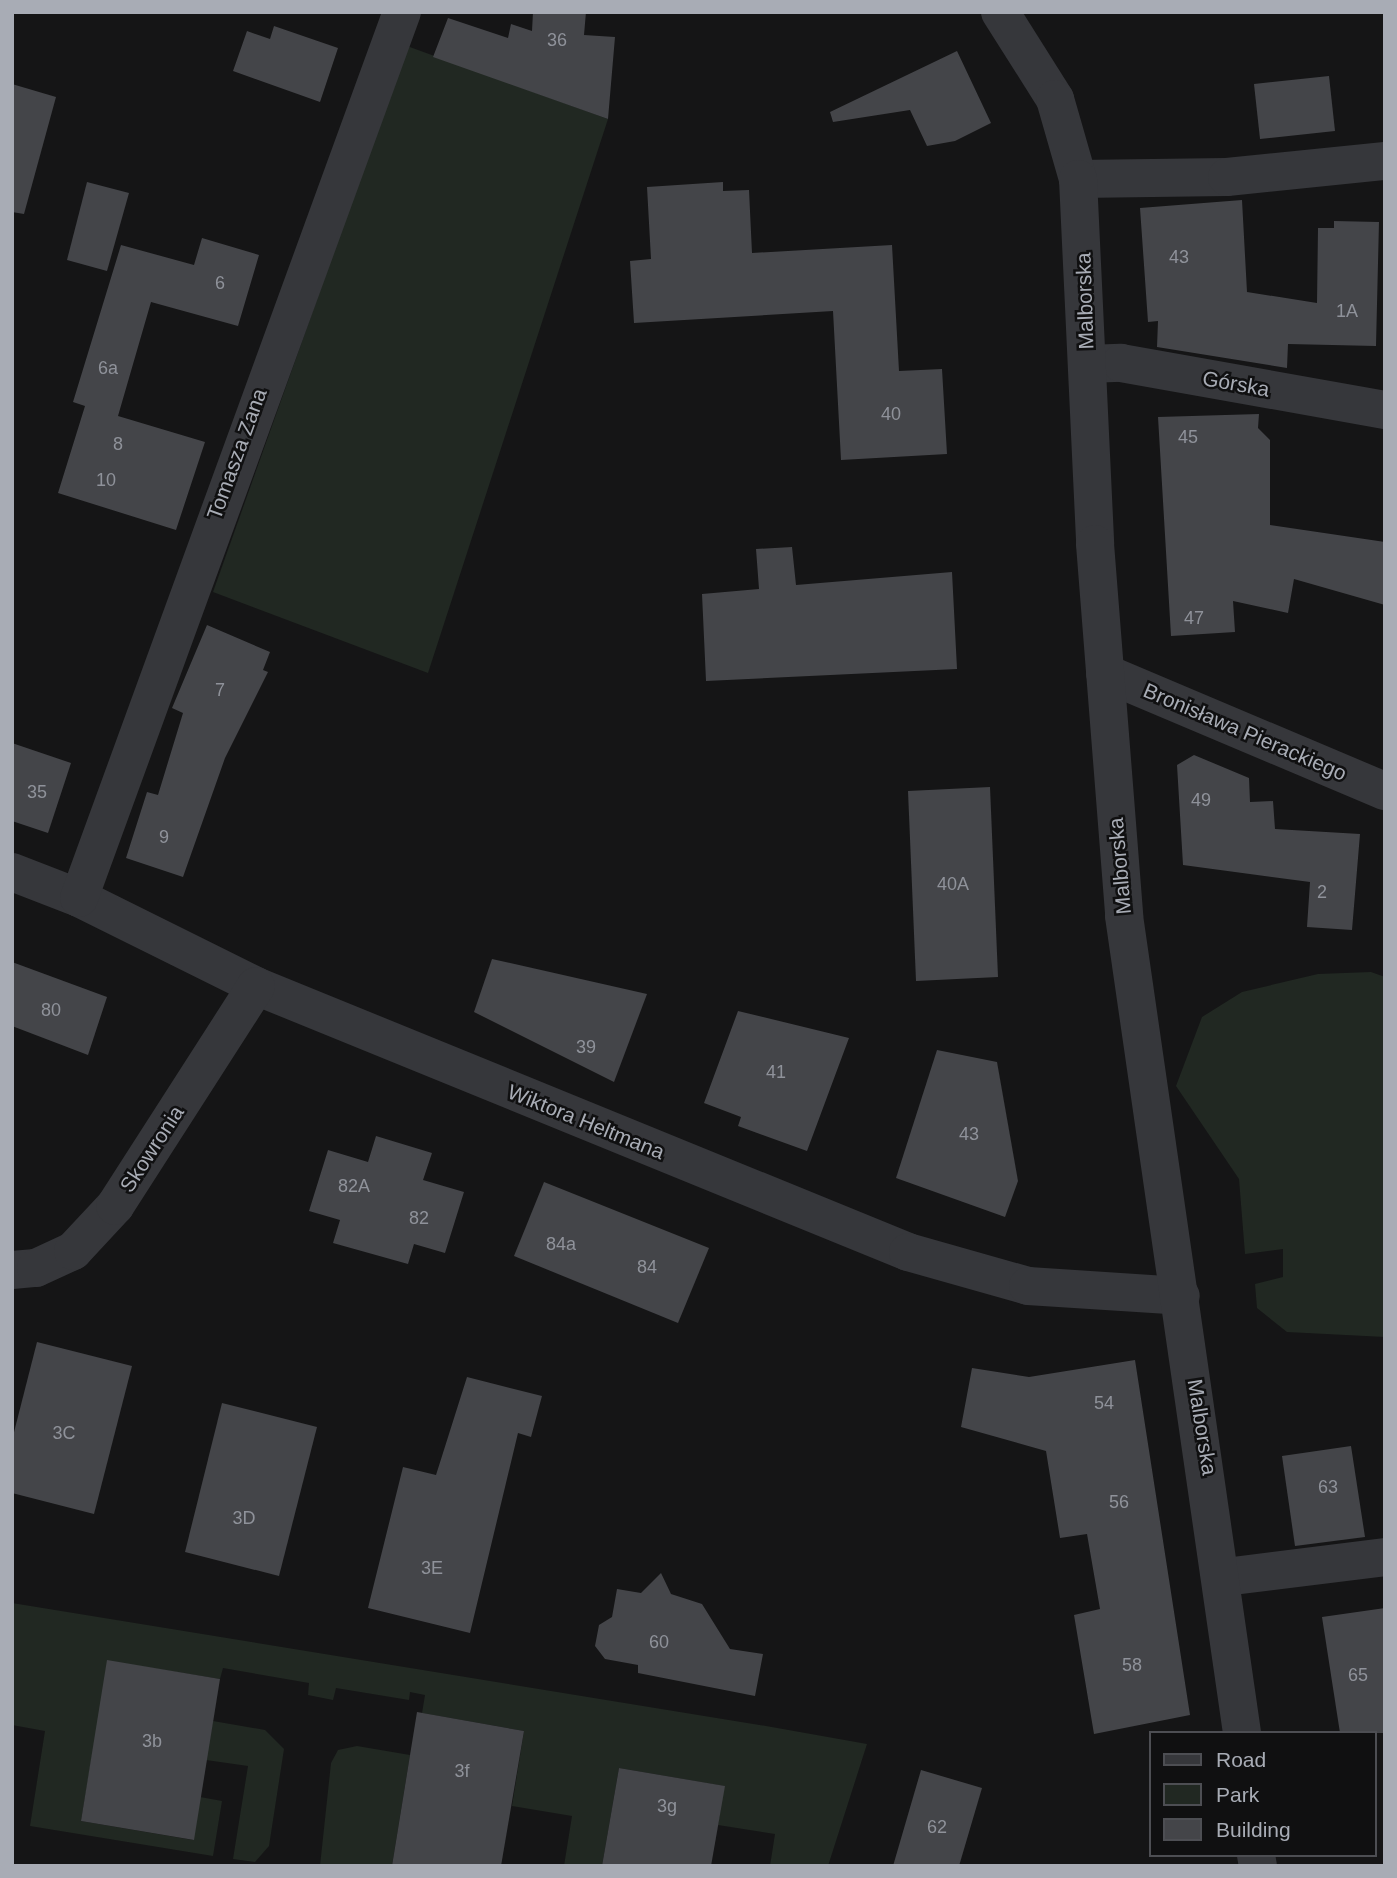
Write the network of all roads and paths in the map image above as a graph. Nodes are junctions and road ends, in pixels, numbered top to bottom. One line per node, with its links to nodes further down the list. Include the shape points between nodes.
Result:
1 (402, 12): 10 (street, Tomasza Zana)
2 (1000, 12): 4 (street, Malborska, via 1055,99)
3 (1385, 161): 4 (street, via 1227,177)
4 (1077, 179): 5 (street, Malborska)
5 (1087, 364): 6 (street, Górska, via 1121,363); 7 (street, Malborska)
6 (1385, 410)
7 (1105, 673): 8 (street, Bronisława Pierackiego); 13 (street, Malborska, via 1124,916)
8 (1385, 791)
9 (12, 872): 10 (street, Wiktora Heltmana)
10 (79, 898): 11 (street, Wiktora Heltmana)
11 (256, 986): 12 (street, Skowronia, via 115,1206 72,1251 36,1268); 13 (street, Wiktora Heltmana, via 932,1260 1028,1286)
12 (12, 1270)
13 (1181, 1296): 15 (street, Malborska)
14 (1385, 1557): 15 (street)
15 (1225, 1577): 16 (street, Malborska)
16 (1242, 1731)

